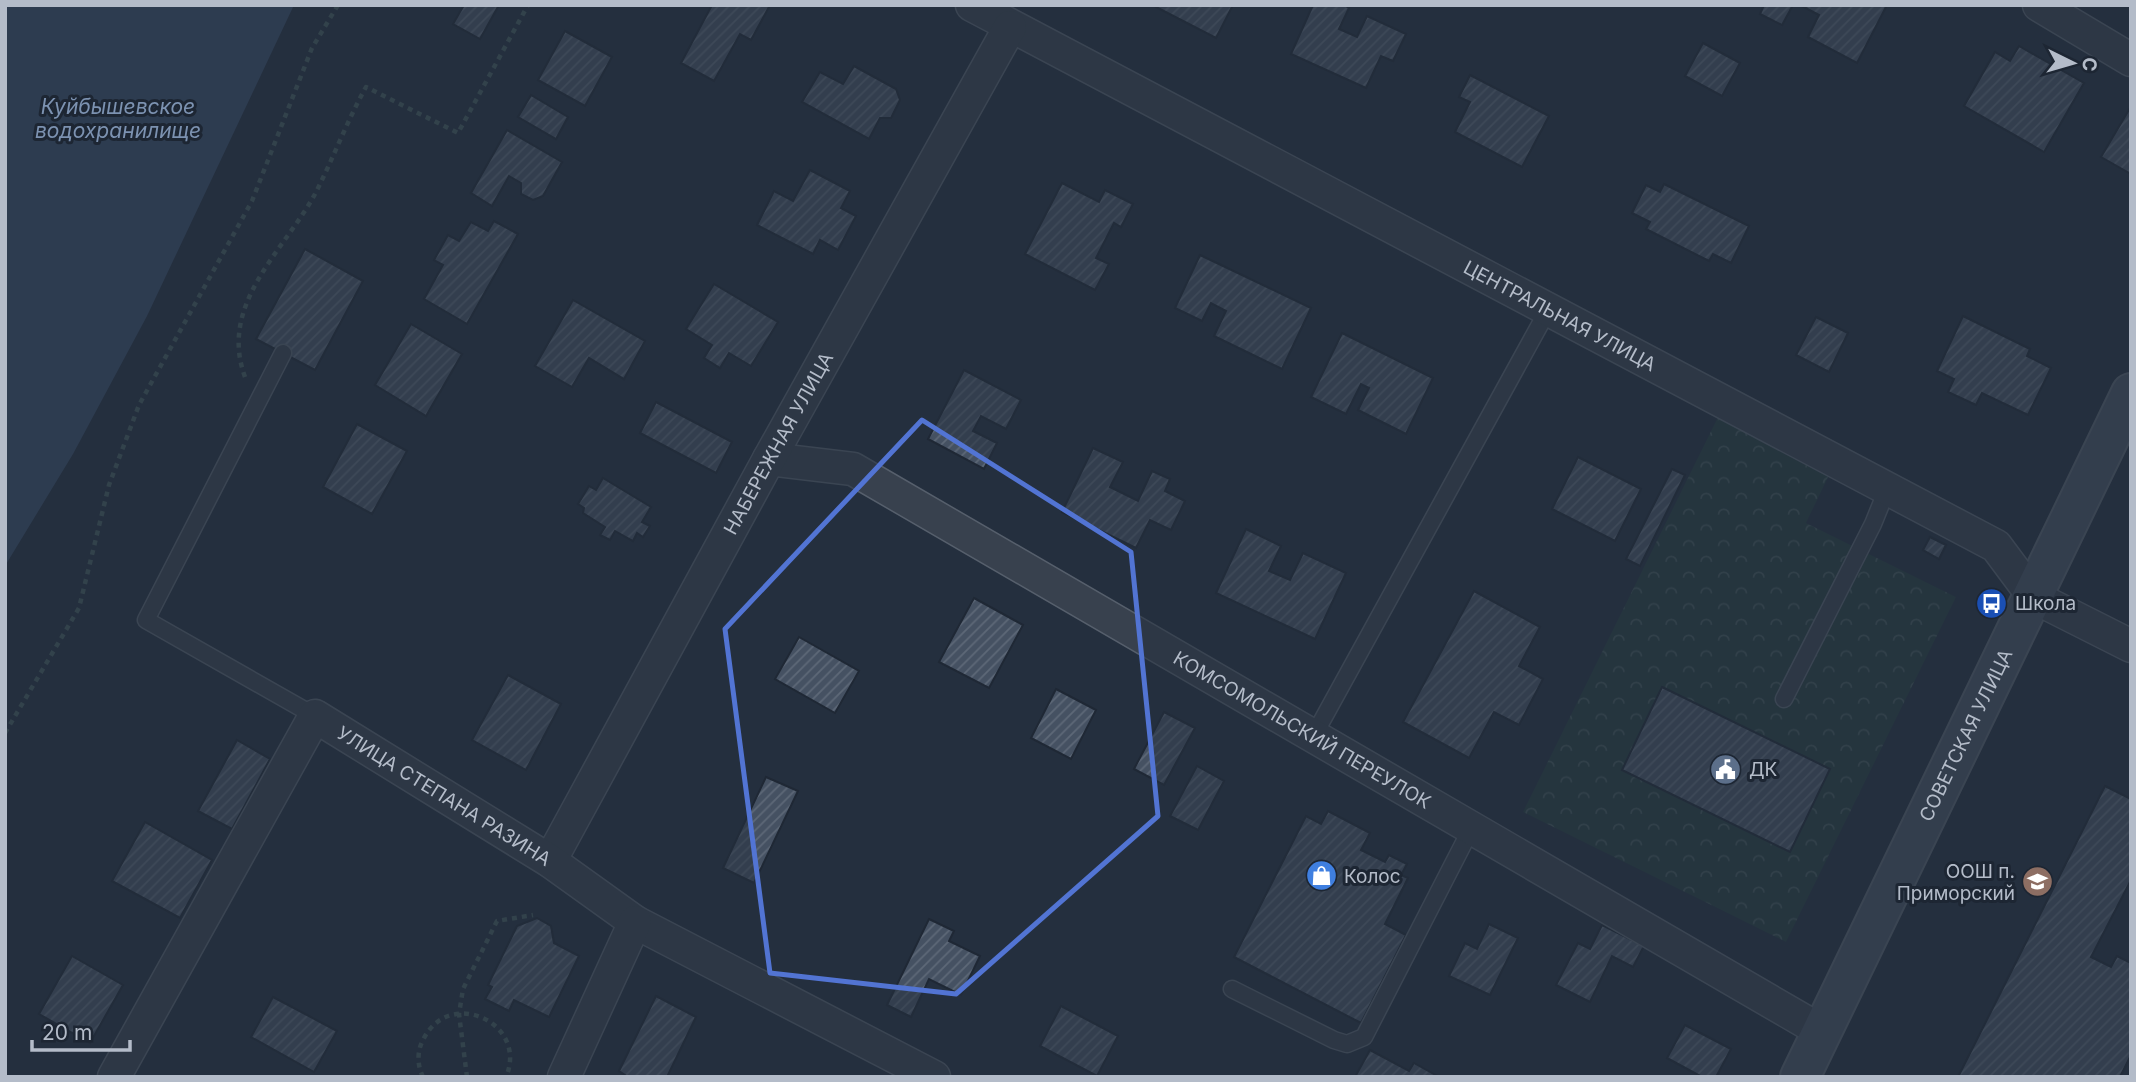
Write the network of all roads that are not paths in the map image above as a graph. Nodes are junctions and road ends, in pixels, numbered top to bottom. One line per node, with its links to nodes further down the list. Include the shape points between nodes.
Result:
1 (972, 5): 3 (street, ЦЕНТРАЛЬНАЯ УЛИЦА)
2 (2039, 5): 4 (street)
3 (1013, 22): 5 (street, ЦЕНТРАЛЬНАЯ УЛИЦА); 8 (street, НАБЕРЕЖНАЯ УЛИЦА)
4 (2131, 60)
5 (1549, 310): 9 (street, ЦЕНТРАЛЬНАЯ УЛИЦА); 14 (lane)
6 (283, 353): 13 (lane, via 146,620)
7 (2131, 393): 10 (main road, СОВЕТСКАЯ УЛИЦА)
8 (769, 459): 14 (street, КОМСОМОЛЬСКИЙ ПЕРЕУЛОК, via 853,469); 16 (street, НАБЕРЕЖНАЯ УЛИЦА)
9 (1888, 488): 10 (street, ЦЕНТРАЛЬНАЯ УЛИЦА, via 1996,546); 12 (lane)
10 (2034, 597): 11 (street, ЦЕНТРАЛЬНАЯ УЛИЦА); 19 (main road, СОВЕТСКАЯ УЛИЦА)
11 (2131, 646)
12 (1784, 699)
13 (315, 716): 16 (street, УЛИЦА СТЕПАНА РАЗИНА); 20 (street, УЛИЦА СТЕПАНА РАЗИНА)
14 (1314, 737): 15 (street, КОМСОМОЛЬСКИЙ ПЕРЕУЛОК)
15 (1471, 829): 18 (lane, via 1364,1037 1347,1044 1334,1040); 19 (street, КОМСОМОЛЬСКИЙ ПЕРЕУЛОК)
16 (550, 861): 17 (street, УЛИЦА СТЕПАНА РАЗИНА)
17 (635, 922): 21 (street); 22 (street, УЛИЦА СТЕПАНА РАЗИНА)
18 (1232, 989)
19 (1823, 1032): 23 (main road, СОВЕТСКАЯ УЛИЦА)
20 (114, 1077)
21 (564, 1077)
22 (934, 1077)
23 (1800, 1077)

